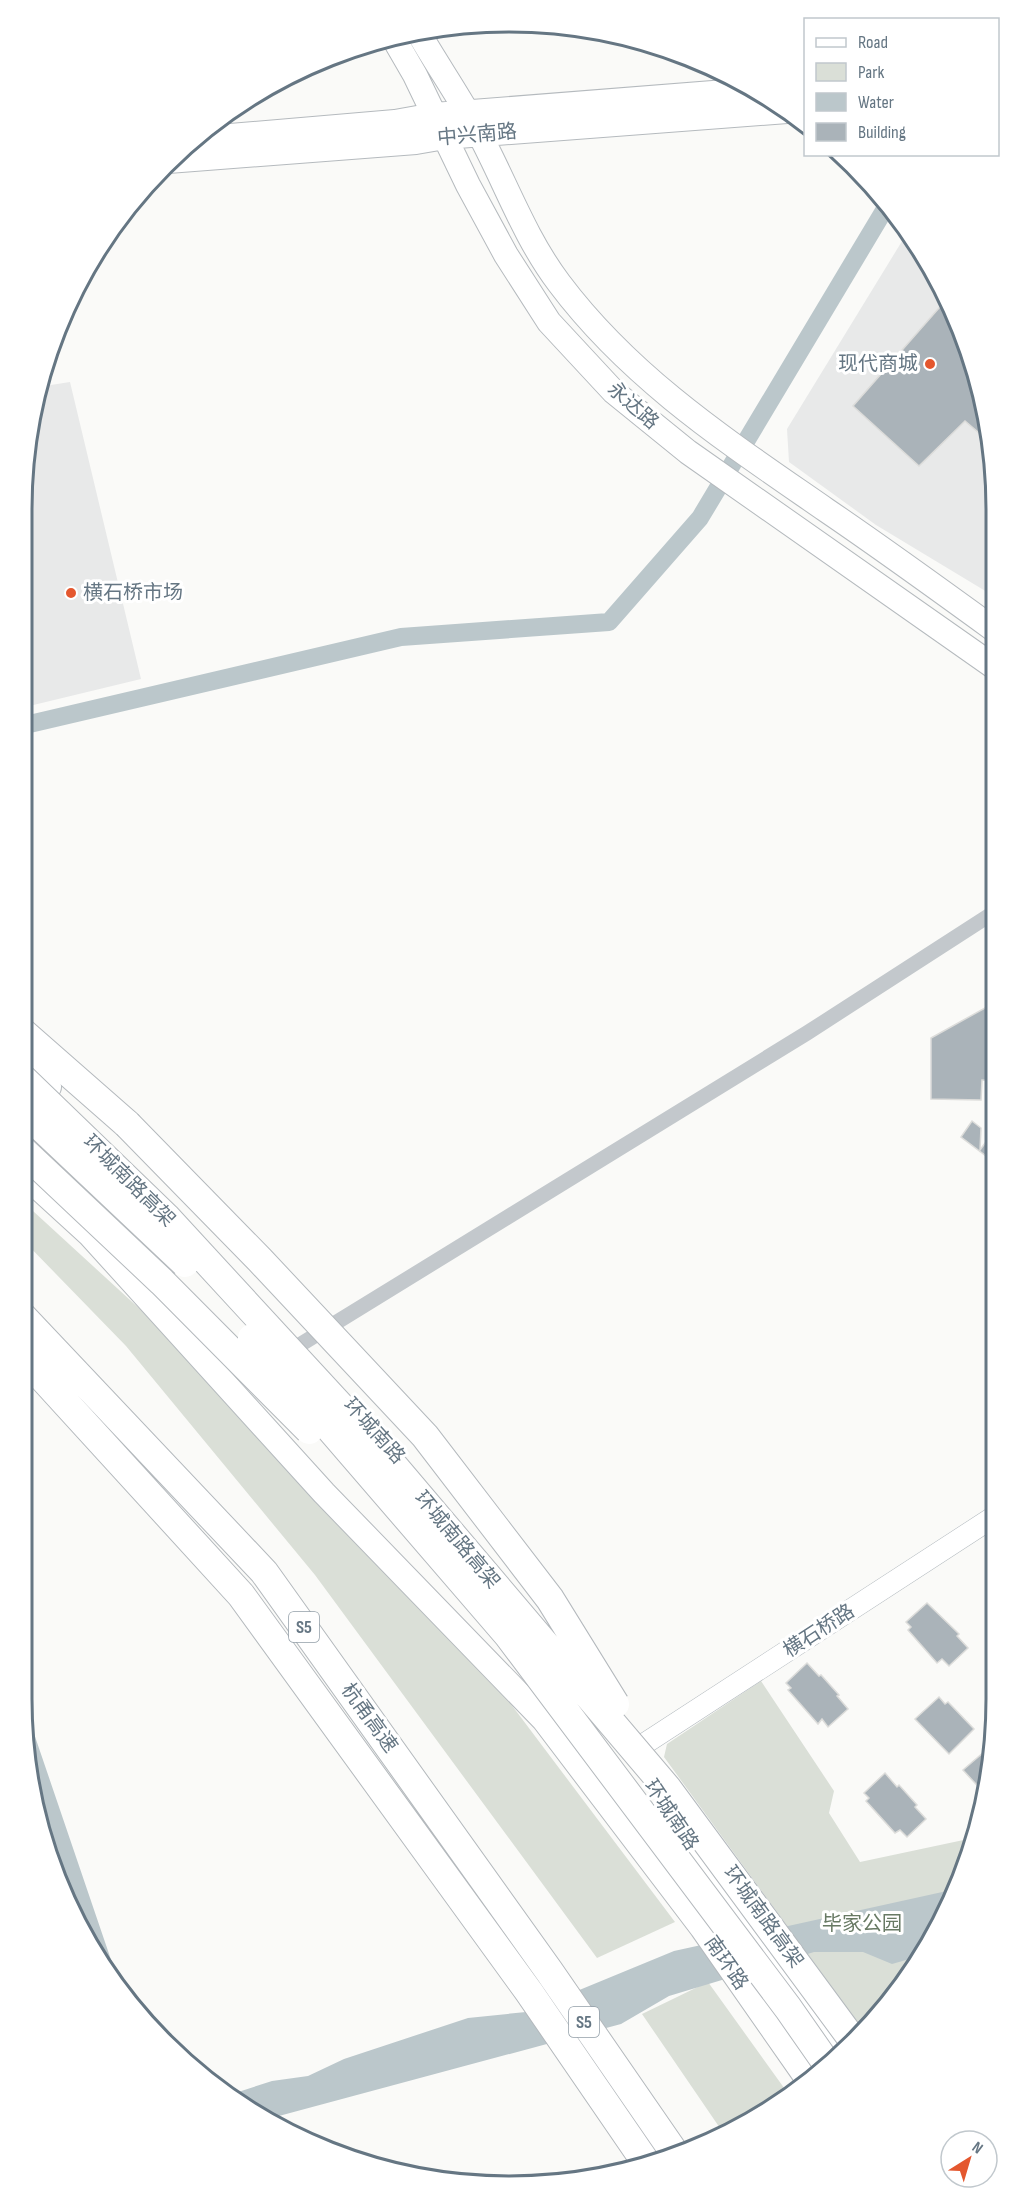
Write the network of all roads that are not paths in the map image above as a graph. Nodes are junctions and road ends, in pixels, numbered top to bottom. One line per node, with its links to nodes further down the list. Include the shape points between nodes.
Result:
1 (423, 40): 5 (main road, 永达路)
2 (398, 45): 6 (main road, 永达路)
3 (739, 91): 5 (main road, 中兴南路)
4 (774, 112): 7 (main road, 中兴南路)
5 (467, 113): 6 (main road, 中兴南路); 7 (main road, 永达路)
6 (434, 115): 8 (main road, 中兴南路, via 396,122); 9 (main road, 永达路)
7 (480, 134): 9 (main road, 中兴南路); 11 (main road, 永达路, via 531,238 558,281 597,330 639,372 705,427)
8 (210, 137)
9 (445, 137): 10 (main road, 中兴南路); 12 (main road, 永达路, via 506,255 549,322 614,392 688,452)
10 (184, 159)
11 (986, 624)
12 (986, 661)
13 (986, 918): 21 (street)
14 (32, 1040): 26 (highway, bridge, via 127,1124 424,1436 550,1599)
15 (32, 1070): 21 (main road, 环城南路)
16 (32, 1088): 27 (highway, 环城南路高架, bridge, via 166,1217 376,1445)
17 (32, 1118): 25 (highway, 环城南路高架, bridge, via 201,1278)
18 (32, 1159): 25 (highway, bridge, via 162,1282)
19 (32, 1182): 23 (main road, via 90,1236)
20 (32, 1326): 33 (highway, 杭甬高速 / S5, via 264,1572)
21 (298, 1347): 23 (street); 28 (main road, 环城南路, via 399,1458 506,1591 636,1764)
22 (32, 1366): 34 (highway, 杭甬高速 / S5, via 241,1595 529,1992)
23 (229, 1389): 32 (main road, 南环路, via 544,1720 702,1928)
24 (986, 1522): 26 (main road, 横石桥路)
25 (508, 1635): 31 (highway, 环城南路高架, bridge)
26 (641, 1746): 27 (highway, bridge)
27 (667, 1788): 29 (highway, 环城南路高架, bridge)
28 (747, 1926): 30 (main road, 南环路)
29 (848, 2034)
30 (837, 2045)
31 (822, 2057)
32 (803, 2073)
33 (670, 2147)
34 (642, 2156)

